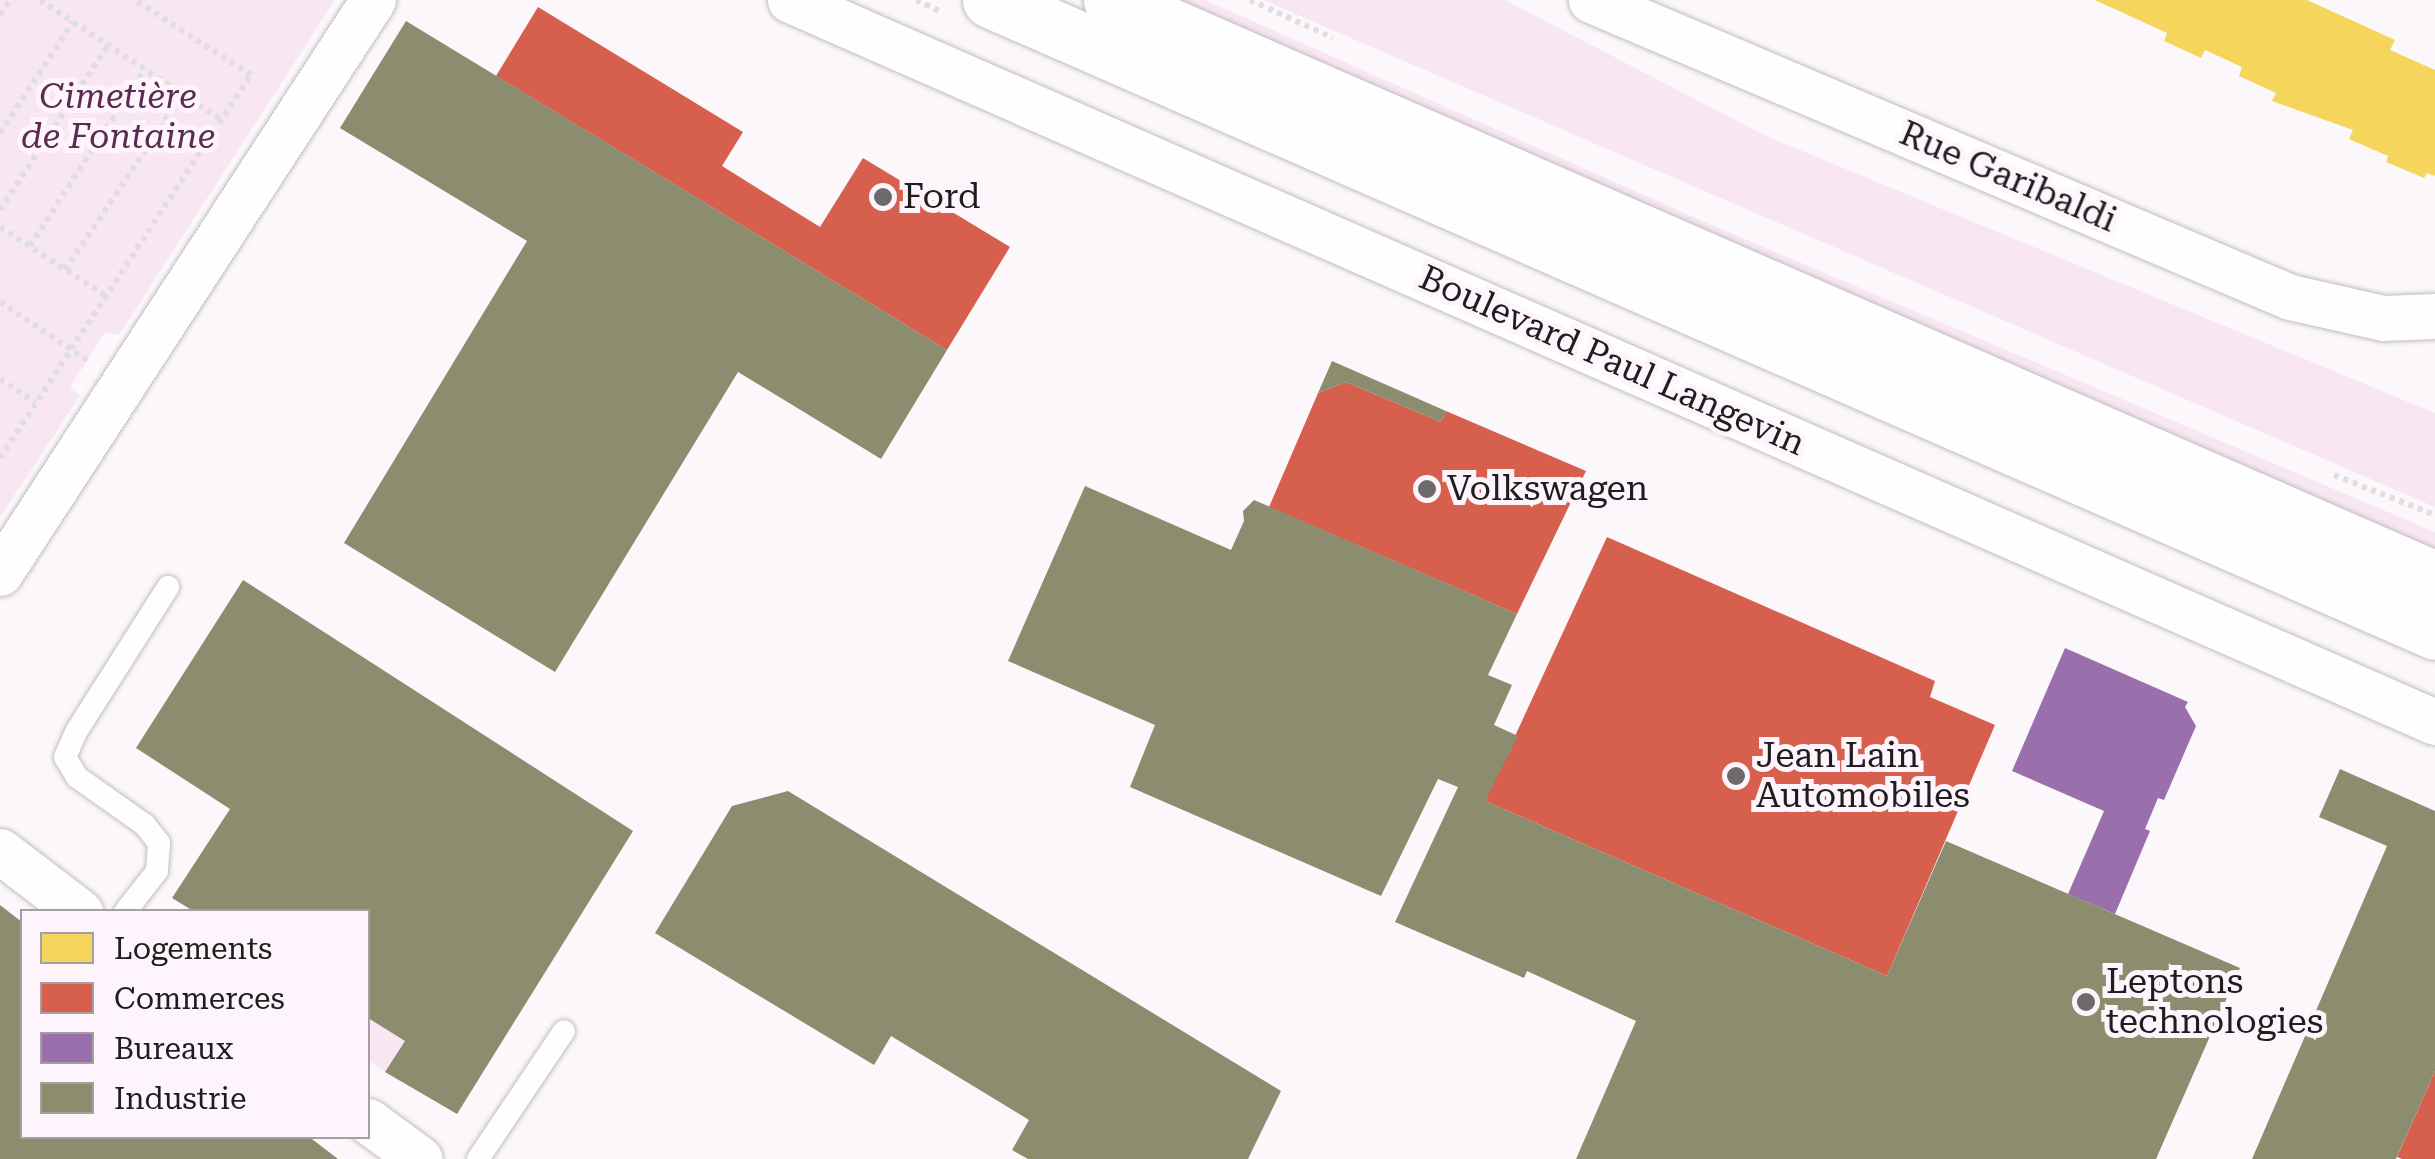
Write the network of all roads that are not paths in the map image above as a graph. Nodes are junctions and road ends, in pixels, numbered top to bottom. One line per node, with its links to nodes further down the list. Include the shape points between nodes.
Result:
1 (373, 0): 9 (street)
2 (790, 0): 13 (street, Boulevard Paul Langevin)
3 (990, 0): 12 (main road)
4 (1111, 0): 10 (main road)
5 (1591, 0): 7 (street, Rue Garibaldi, via 2290,297)
6 (2435, 316): 7 (street, Rue Garibaldi)
7 (2383, 318): 8 (lane)
8 (2435, 340)
9 (0, 573)
10 (2435, 578)
11 (168, 587): 16 (lane, via 65,758 77,777 159,842 158,871)
12 (2435, 632)
13 (2435, 722)
14 (0, 851): 15 (street)
15 (76, 909)
16 (127, 909)
17 (564, 1031): 20 (lane)
18 (370, 1122): 19 (street)
19 (420, 1159)
20 (478, 1159)

